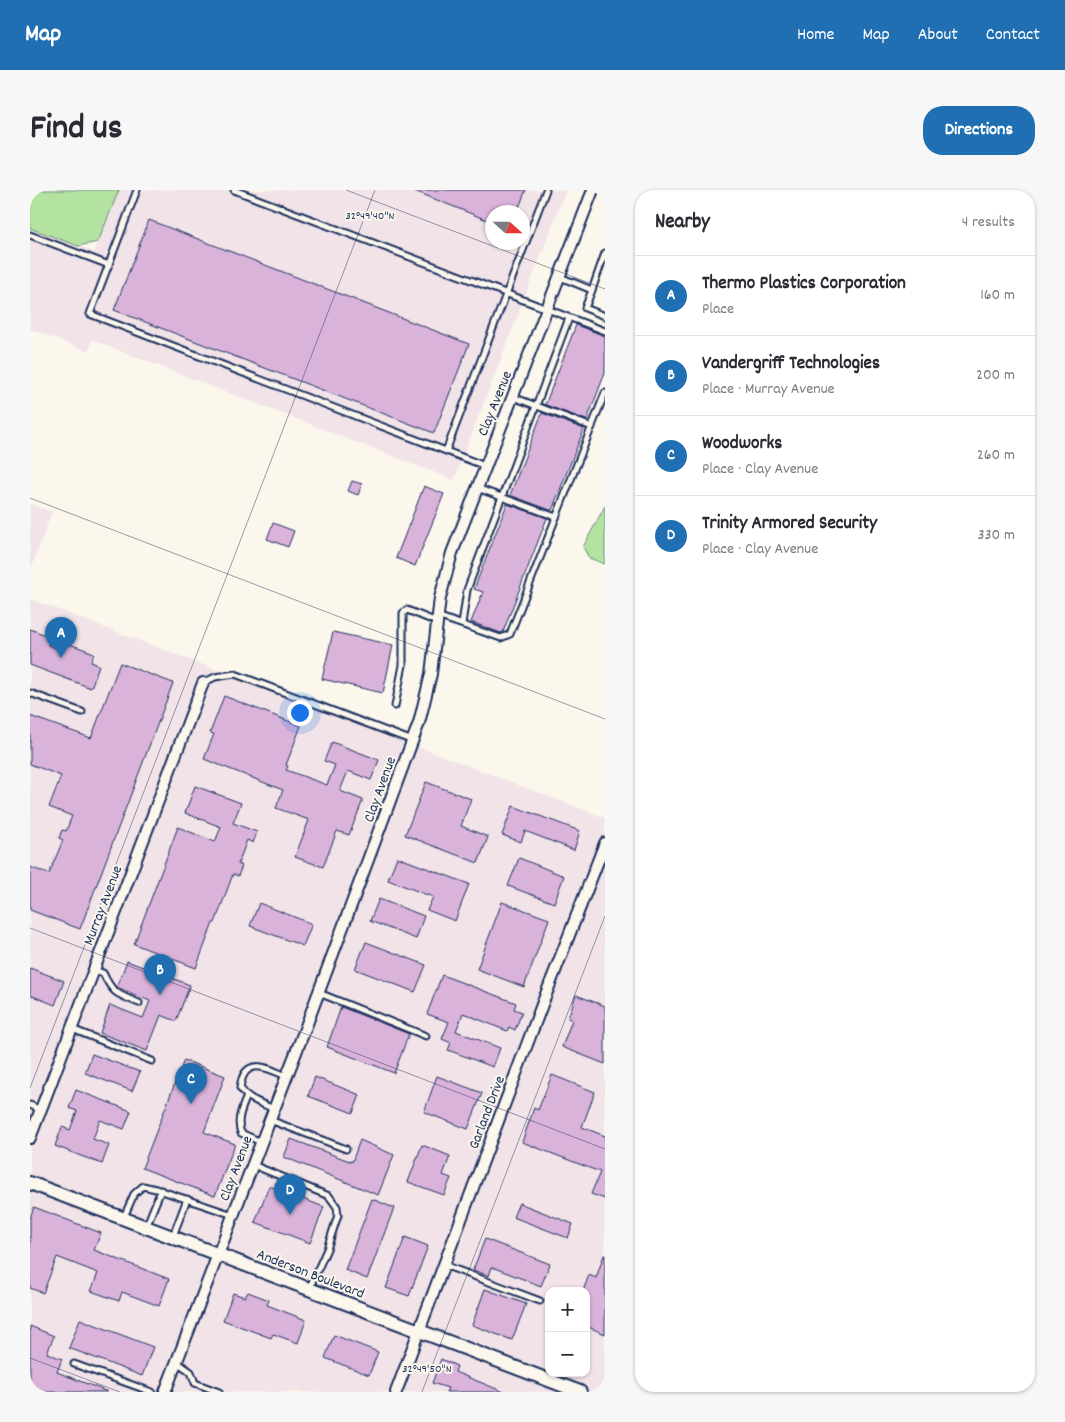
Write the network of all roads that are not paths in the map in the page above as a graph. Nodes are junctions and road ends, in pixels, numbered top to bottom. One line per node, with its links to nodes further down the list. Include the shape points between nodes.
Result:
1 (137, 190): 7 (lane)
2 (234, 190): 10 (lane)
3 (546, 190): 10 (lane)
4 (593, 190): 8 (street, Clay Avenue)
5 (30, 235): 7 (lane)
6 (605, 253): 9 (lane)
7 (109, 265): 19 (lane, via 90,314)
8 (560, 277): 9 (lane); 11 (street, Clay Avenue)
9 (592, 290): 12 (lane, via 585,308)
10 (506, 294): 11 (lane); 19 (lane)
11 (547, 310): 13 (lane); 16 (street, Clay Avenue)
12 (605, 316)
13 (569, 318): 14 (lane); 17 (lane)
14 (605, 331)
15 (605, 393): 18 (lane)
16 (512, 397): 17 (lane); 20 (street, Clay Avenue)
17 (536, 406): 18 (lane); 22 (lane)
18 (592, 427): 23 (lane)
19 (446, 451): 20 (lane)
20 (485, 466): 21 (street, Clay Avenue)
21 (477, 488): 22 (lane); 24 (street, Clay Avenue, via 447,569)
22 (501, 497): 23 (lane); 25 (lane, via 467,590)
23 (556, 517): 25 (lane, via 510,634 501,638)
24 (437, 619): 25 (lane); 28 (lane, via 406,610 402,614 403,665); 30 (street, Clay Avenue, via 429,686)
25 (462, 624)
26 (203, 683): 30 (lane, via 215,677 235,674); 32 (street, Murray Avenue)
27 (30, 694): 29 (lane)
28 (394, 706)
29 (82, 712)
30 (413, 741): 33 (street, Clay Avenue)
31 (605, 843): 56 (street, Garland Drive)
32 (94, 970): 34 (lane, via 103,973 116,993); 35 (street, Murray Avenue)
33 (318, 993): 36 (lane); 38 (street, Clay Avenue)
34 (138, 1003)
35 (72, 1029): 37 (lane); 42 (street, Murray Avenue)
36 (426, 1036)
37 (152, 1061)
38 (286, 1076): 39 (lane, via 262,1066 251,1067 241,1078 240,1088); 41 (street, Clay Avenue)
39 (247, 1096): 41 (lane); 45 (lane, via 240,1115 240,1130)
40 (30, 1105): 42 (lane)
41 (274, 1109): 43 (street, Clay Avenue)
42 (41, 1110): 44 (street, Murray Avenue)
43 (270, 1120): 45 (street, Clay Avenue); 46 (lane)
44 (30, 1138)
45 (261, 1142): 47 (street, Clay Avenue)
46 (346, 1149)
47 (252, 1164): 51 (street, Clay Avenue); 57 (lane, via 329,1196 337,1207 338,1215 327,1249)
48 (30, 1183): 52 (street, Anderson Boulevard)
49 (161, 1190): 50 (lane); 52 (lane, via 143,1186 134,1194); 53 (lane)
50 (187, 1199): 51 (lane); 54 (lane)
51 (233, 1215): 55 (street, Clay Avenue)
52 (123, 1218): 53 (street, Anderson Boulevard)
53 (146, 1227): 54 (street, Anderson Boulevard)
54 (172, 1237): 55 (street, Anderson Boulevard)
55 (218, 1255): 57 (street, Anderson Boulevard); 60 (street, Clay Avenue)
56 (444, 1265): 58 (lane); 59 (street, Garland Drive)
57 (309, 1290): 59 (street, Anderson Boulevard)
58 (540, 1301)
59 (419, 1332): 65 (street, Garland Drive); 66 (street, Anderson Boulevard)
60 (176, 1362): 63 (street, Clay Avenue); 64 (lane, via 191,1372 196,1384)
61 (74, 1364): 62 (lane)
62 (152, 1392)
63 (165, 1392)
64 (219, 1392)
65 (396, 1392)
66 (580, 1392)

